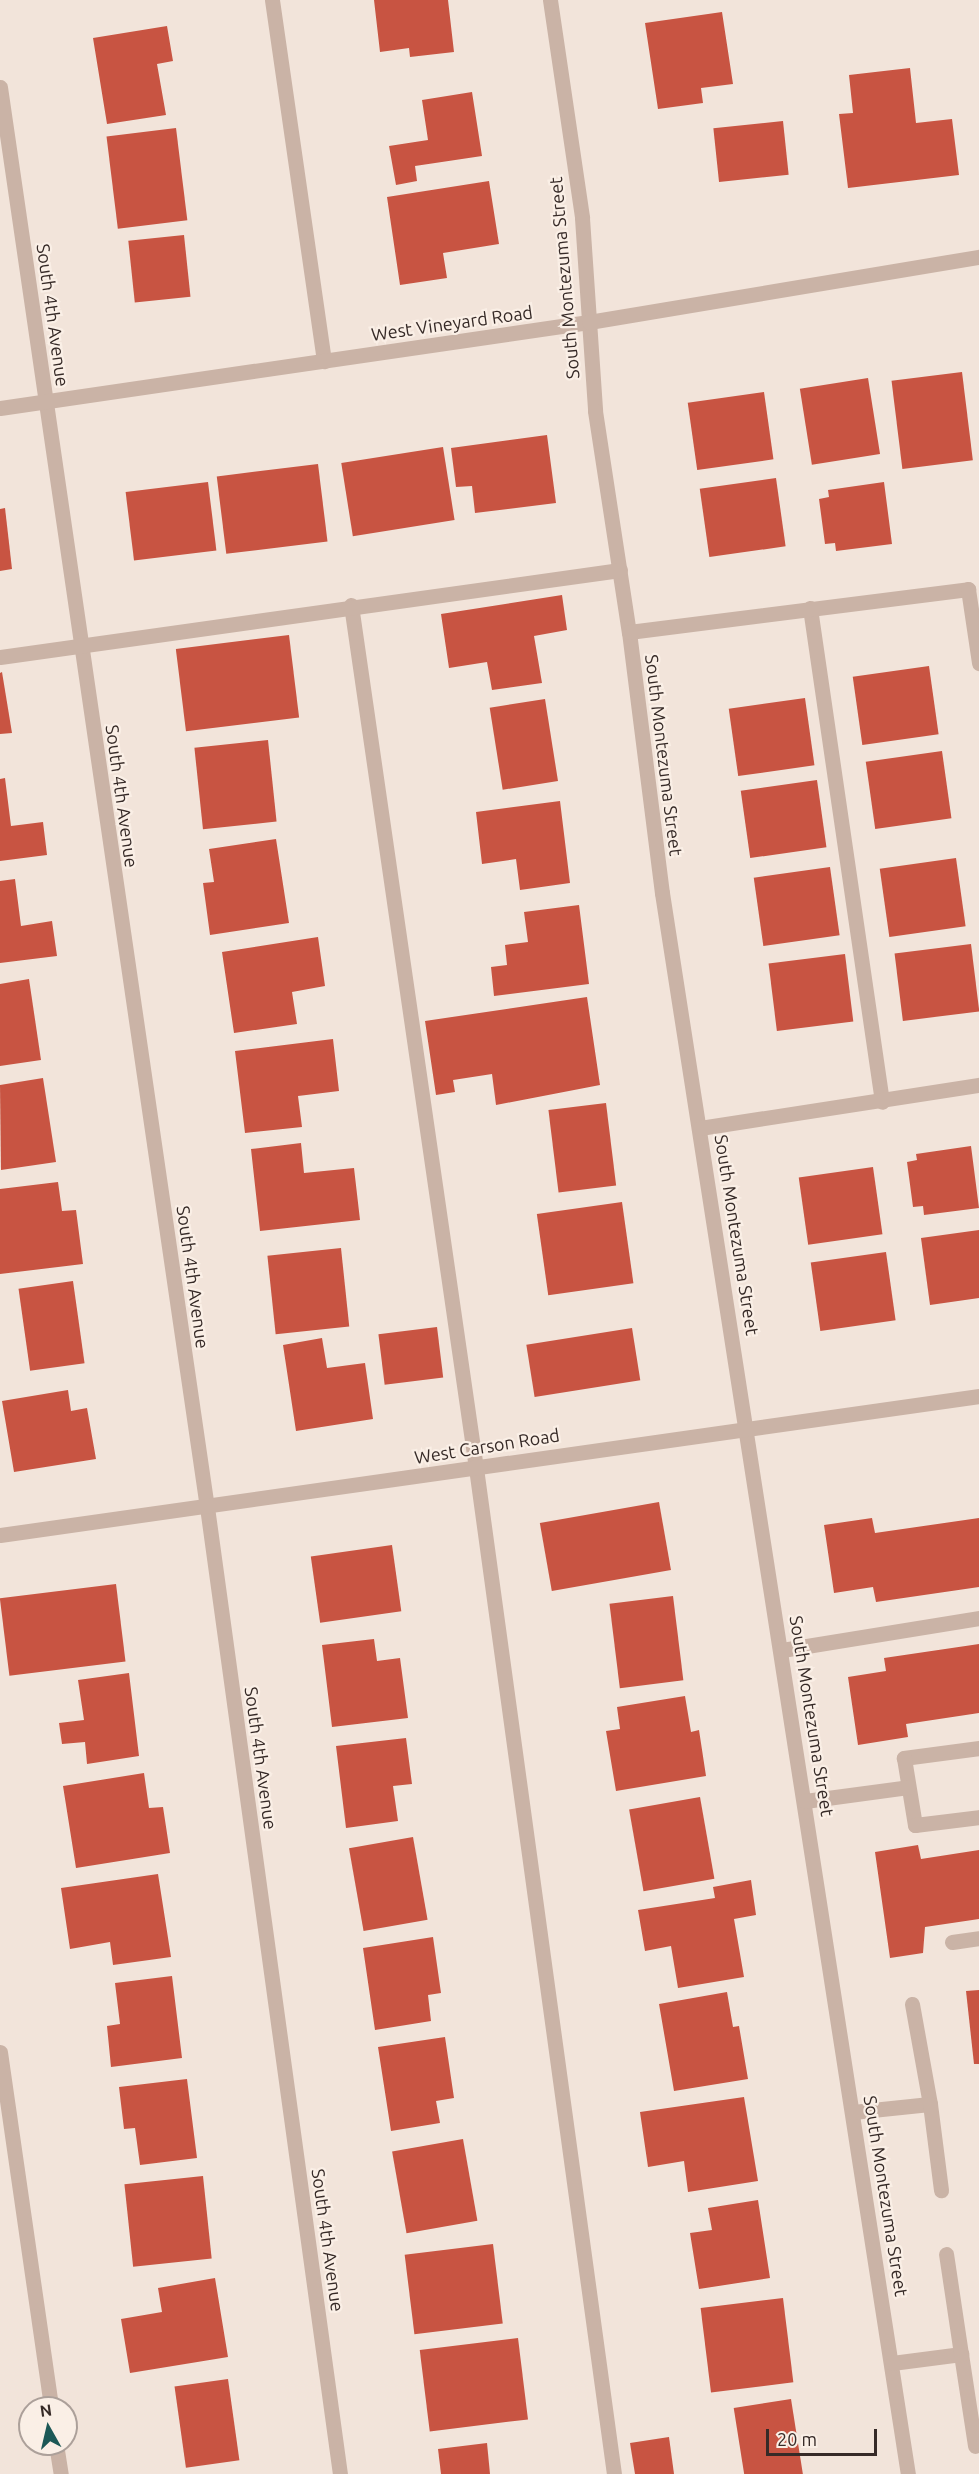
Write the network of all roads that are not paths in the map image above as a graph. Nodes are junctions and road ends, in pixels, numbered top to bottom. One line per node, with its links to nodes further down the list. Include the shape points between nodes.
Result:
1 (272, 0): 6 (street)
2 (550, 0): 5 (street, South Montezuma Street, via 582,218)
3 (0, 87): 7 (street, South 4th Avenue)
4 (979, 257): 5 (street, West Vineyard Road)
5 (589, 322): 6 (street, West Vineyard Road); 9 (street, South Montezuma Street, via 595,411)
6 (324, 361): 7 (street, West Vineyard Road)
7 (46, 402): 8 (street, West Vineyard Road); 13 (street, South 4th Avenue)
8 (0, 408)
9 (620, 570): 10 (street); 12 (street, South Montezuma Street)
10 (351, 605): 13 (street); 21 (street)
11 (810, 608): 12 (street); 15 (street, via 968,589); 17 (street)
12 (629, 632): 18 (street, South Montezuma Street, via 662,893)
13 (80, 645): 14 (street); 22 (street, South 4th Avenue)
14 (0, 657)
15 (979, 663)
16 (979, 1085): 17 (street)
17 (882, 1102): 18 (street)
18 (700, 1128): 20 (street, South Montezuma Street)
19 (979, 1396): 20 (street, West Carson Road)
20 (748, 1426): 21 (street, West Carson Road); 25 (street, South Montezuma Street)
21 (476, 1467): 22 (street, West Carson Road); 45 (street)
22 (207, 1507): 23 (street, West Carson Road); 44 (street, South 4th Avenue)
23 (0, 1535)
24 (979, 1618): 25 (street)
25 (782, 1650): 28 (street, South Montezuma Street)
26 (979, 1748): 27 (street, via 904,1758)
27 (908, 1787): 28 (street); 29 (street, via 915,1825)
28 (805, 1801): 35 (street, South Montezuma Street)
29 (979, 1817)
30 (979, 1938): 31 (street)
31 (952, 1941)
32 (912, 2004): 34 (street)
33 (0, 2052): 40 (street)
34 (930, 2104): 35 (street); 36 (street)
35 (853, 2112): 39 (street, South Montezuma Street)
36 (941, 2190)
37 (946, 2254): 38 (street)
38 (961, 2354): 39 (street); 41 (street)
39 (892, 2363): 46 (street, South Montezuma Street)
40 (49, 2396)
41 (975, 2446)
42 (58, 2456): 43 (street)
43 (61, 2474)
44 (340, 2474)
45 (614, 2474)
46 (908, 2474)

